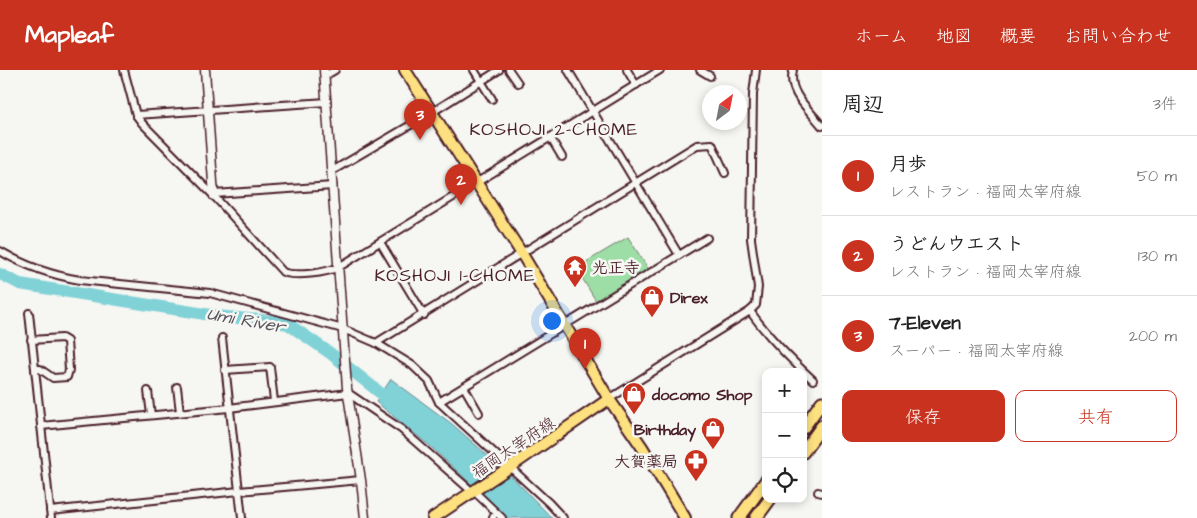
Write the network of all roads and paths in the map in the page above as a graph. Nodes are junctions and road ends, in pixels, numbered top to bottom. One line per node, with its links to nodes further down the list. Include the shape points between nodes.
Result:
1 (124, 70): 24 (street)
2 (205, 70): 21 (street)
3 (335, 70): 14 (street)
4 (405, 70): 23 (main road)
5 (474, 70): 16 (street)
6 (499, 70): 16 (street)
7 (509, 70): 17 (street)
8 (568, 70): 22 (street)
9 (627, 70): 18 (street)
10 (660, 70): 18 (street)
11 (700, 70): 15 (street)
12 (756, 70): 40 (street, via 751,240 758,287 756,305)
13 (793, 70): 25 (street, via 793,87 799,99)
14 (324, 73): 20 (street)
15 (710, 76)
16 (481, 81): 19 (street); 23 (street)
17 (518, 83)
18 (636, 85): 22 (street)
19 (492, 99)
20 (327, 102): 21 (street); 28 (street)
21 (208, 109): 24 (street); 33 (street)
22 (593, 111): 26 (street); 31 (street)
23 (431, 113): 28 (street); 30 (main road)
24 (136, 115): 33 (street)
25 (822, 126)
26 (550, 137): 27 (street); 30 (street)
27 (562, 157)
28 (332, 171): 32 (street)
29 (725, 173): 31 (street, via 712,144 704,143)
30 (475, 182): 35 (street); 37 (main road)
31 (636, 183): 37 (street); 38 (street)
32 (333, 186): 33 (street); 39 (street)
33 (214, 195): 39 (street, via 283,272 301,274 331,271)
34 (707, 238): 38 (street)
35 (380, 242): 39 (street); 42 (street)
36 (0, 251): 44 (street, via 59,276 210,294)
37 (522, 254): 42 (street); 43 (main road)
38 (680, 255): 43 (street)
39 (338, 267): 44 (street)
40 (750, 311): 50 (street, via 792,361); 55 (street)
41 (29, 313): 46 (street)
42 (424, 315): 47 (street)
43 (566, 325): 52 (street); 55 (main road)
44 (343, 329): 47 (street); 53 (street)
45 (222, 338): 49 (street)
46 (32, 340): 48 (street); 48 (street, via 62,338 67,341 69,370 66,377 53,378)
47 (376, 343): 57 (street, via 412,365 429,381)
48 (35, 369): 64 (street)
49 (225, 370): 56 (street, via 270,366); 59 (street)
50 (813, 380)
51 (177, 387): 60 (street)
52 (464, 387): 57 (street); 61 (street)
53 (347, 390): 56 (street); 68 (street); 71 (street, via 401,429)
54 (148, 391): 62 (street)
55 (609, 399): 67 (main road, 福岡太宰府線); 80 (main road)
56 (274, 402): 59 (street)
57 (439, 402): 67 (street)
58 (822, 402): 63 (highway)
59 (229, 408): 60 (street); 70 (street)
60 (180, 412): 62 (street)
61 (479, 413)
62 (151, 416): 64 (street)
63 (807, 423)
64 (41, 426): 74 (street)
65 (822, 426): 66 (highway)
66 (807, 447)
67 (510, 467): 71 (main road, 福岡太宰府線); 79 (street)
68 (361, 480): 70 (street); 76 (street)
69 (762, 486): 73 (highway)
70 (239, 491): 74 (street); 75 (street)
71 (473, 492): 77 (main road, 福岡太宰府線); 78 (street)
72 (767, 503): 81 (highway)
73 (742, 514)
74 (50, 515)
75 (242, 518)
76 (364, 518)
77 (433, 518)
78 (502, 518)
79 (563, 518)
80 (684, 518)
81 (756, 518)

